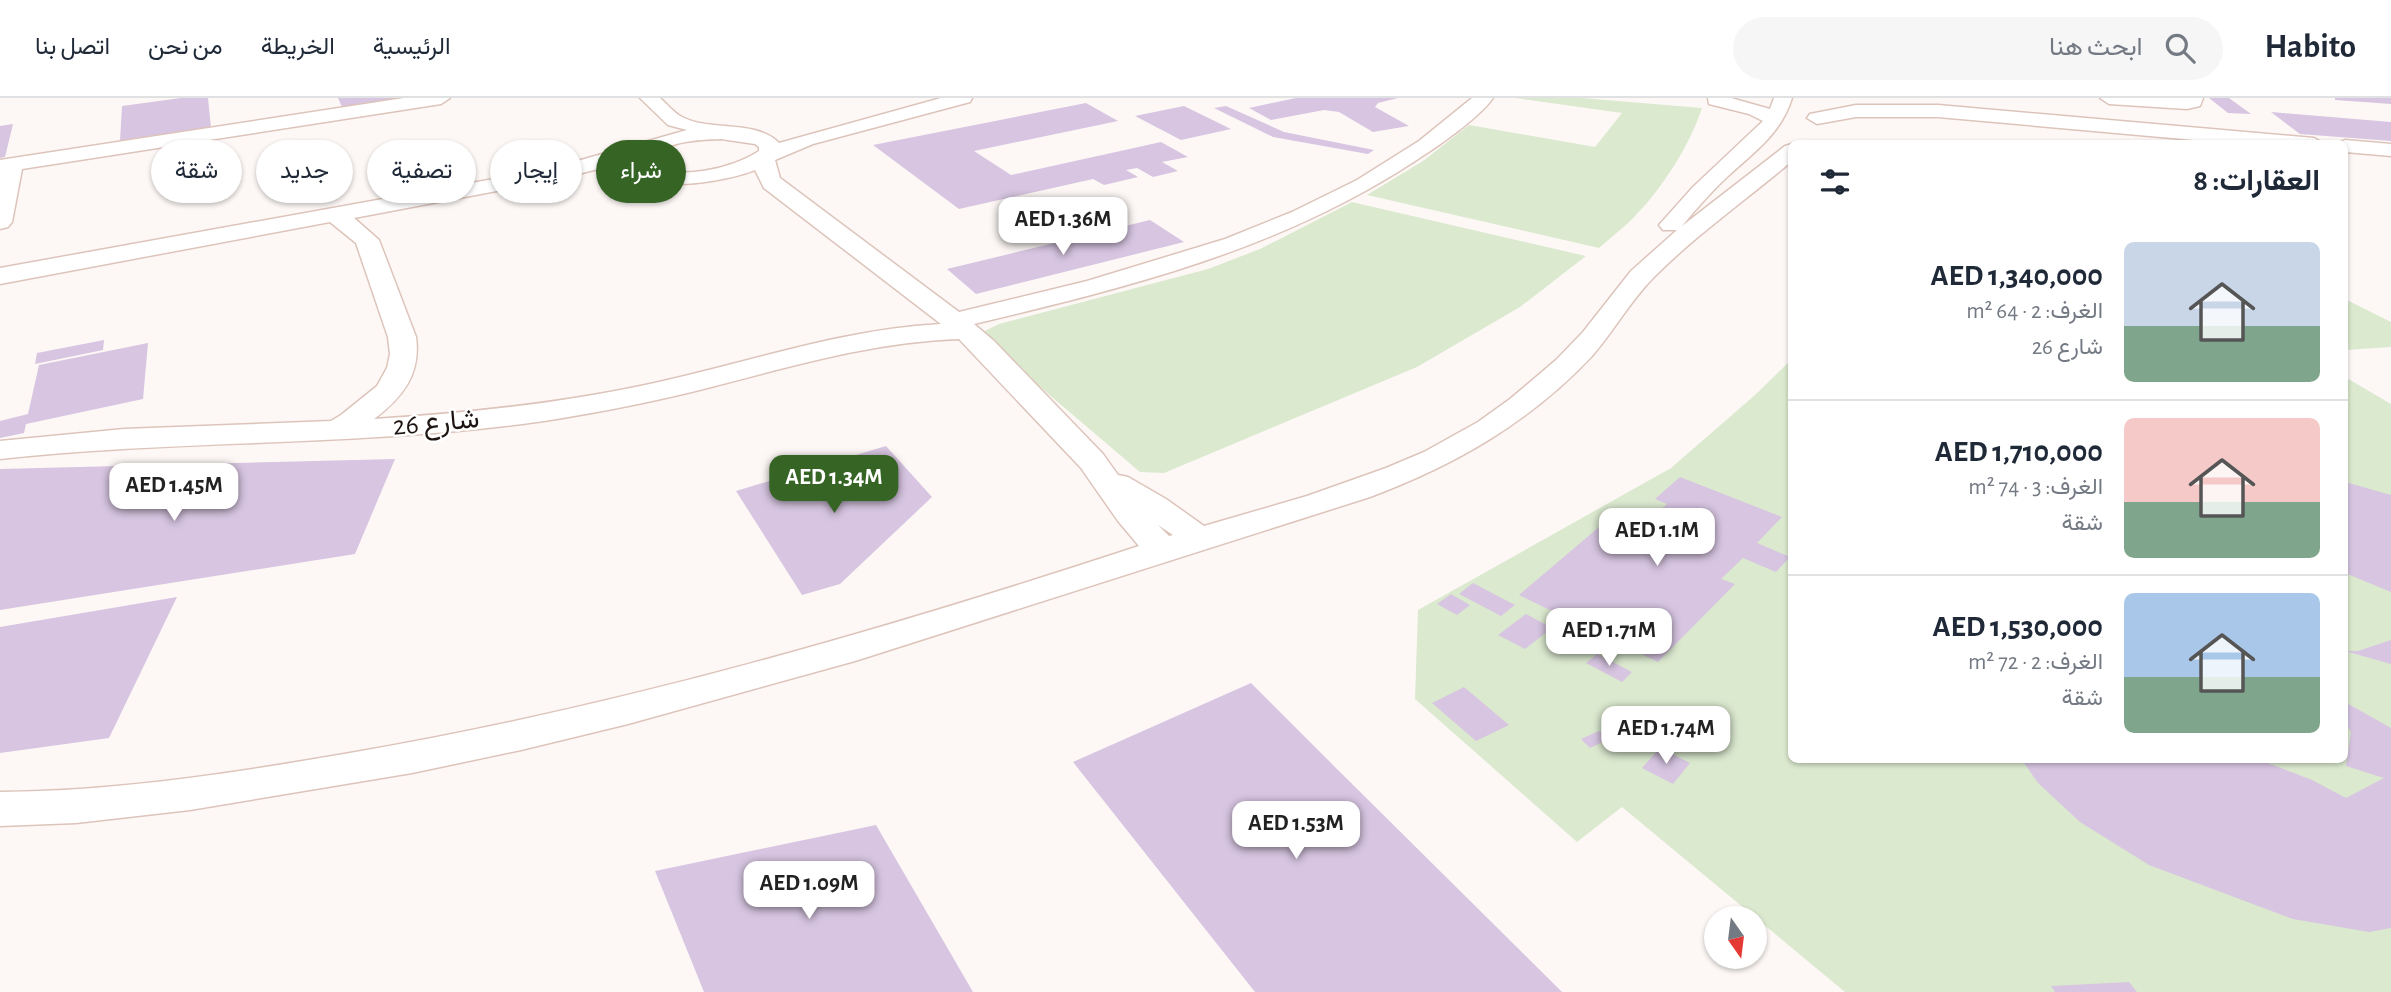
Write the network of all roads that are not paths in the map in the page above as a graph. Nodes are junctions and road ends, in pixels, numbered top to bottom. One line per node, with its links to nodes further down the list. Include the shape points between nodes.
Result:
1 (441, 98): 30 (street)
2 (649, 98): 16 (street)
3 (963, 98): 19 (street)
4 (1484, 98): 42 (street, شارع 26, via 1402,160 1272,231 1170,266)
5 (1742, 98): 12 (street)
6 (1783, 98): 18 (street)
7 (1823, 98): 17 (street)
8 (1880, 98): 15 (street)
9 (2007, 98): 13 (street)
10 (2109, 98): 11 (street, via 2186,103)
11 (2194, 98)
12 (1707, 99): 18 (street)
13 (2034, 100)
14 (2085, 104): 21 (street, via 2183,114)
15 (1938, 111): 17 (street, via 1856,110); 21 (street)
16 (665, 115): 20 (street, via 690,126); 22 (street, via 667,129)
17 (1817, 118): 24 (street)
18 (1775, 119): 39 (street, via 1657,239)
19 (851, 128): 20 (street); 29 (street)
20 (742, 135): 23 (street, via 693,135); 29 (street, via 770,145)
21 (2218, 135): 25 (street)
22 (659, 140)
23 (677, 140)
24 (1800, 140)
25 (2271, 140)
26 (2348, 146): 27 (street)
27 (2391, 150)
28 (1788, 153): 39 (street)
29 (767, 156): 32 (street, via 737,170); 34 (street, via 766,175)
30 (6, 165): 37 (street)
31 (686, 176): 32 (street)
32 (693, 177): 34 (street, via 742,181)
33 (490, 186): 35 (street)
34 (781, 191): 41 (street)
35 (365, 208): 36 (street); 38 (street, via 371,223)
36 (334, 214): 38 (street); 40 (street)
37 (0, 222)
38 (367, 240): 44 (street, via 402,337)
39 (1646, 271): 49 (street, via 1573,359 1473,439 1333,499)
40 (0, 276)
41 (924, 296): 42 (street); 43 (street, شارع 26, via 921,308 908,320)
42 (959, 326): 43 (street, شارع 26); 48 (street, via 1002,365)
43 (863, 340): 45 (street, شارع 26, via 587,405)
44 (402, 373): 45 (street, via 406,403); 46 (street, via 379,401)
45 (398, 427): 46 (street, شارع 26)
46 (340, 430): 47 (street, شارع 26, via 126,437)
47 (0, 450)
48 (1107, 479): 49 (street); 50 (street)
49 (1199, 538): 50 (street)
50 (1162, 550): 51 (street, via 914,633 769,675 512,739 235,788)
51 (93, 804): 52 (street); 53 (street)
52 (0, 809)
53 (0, 831)

